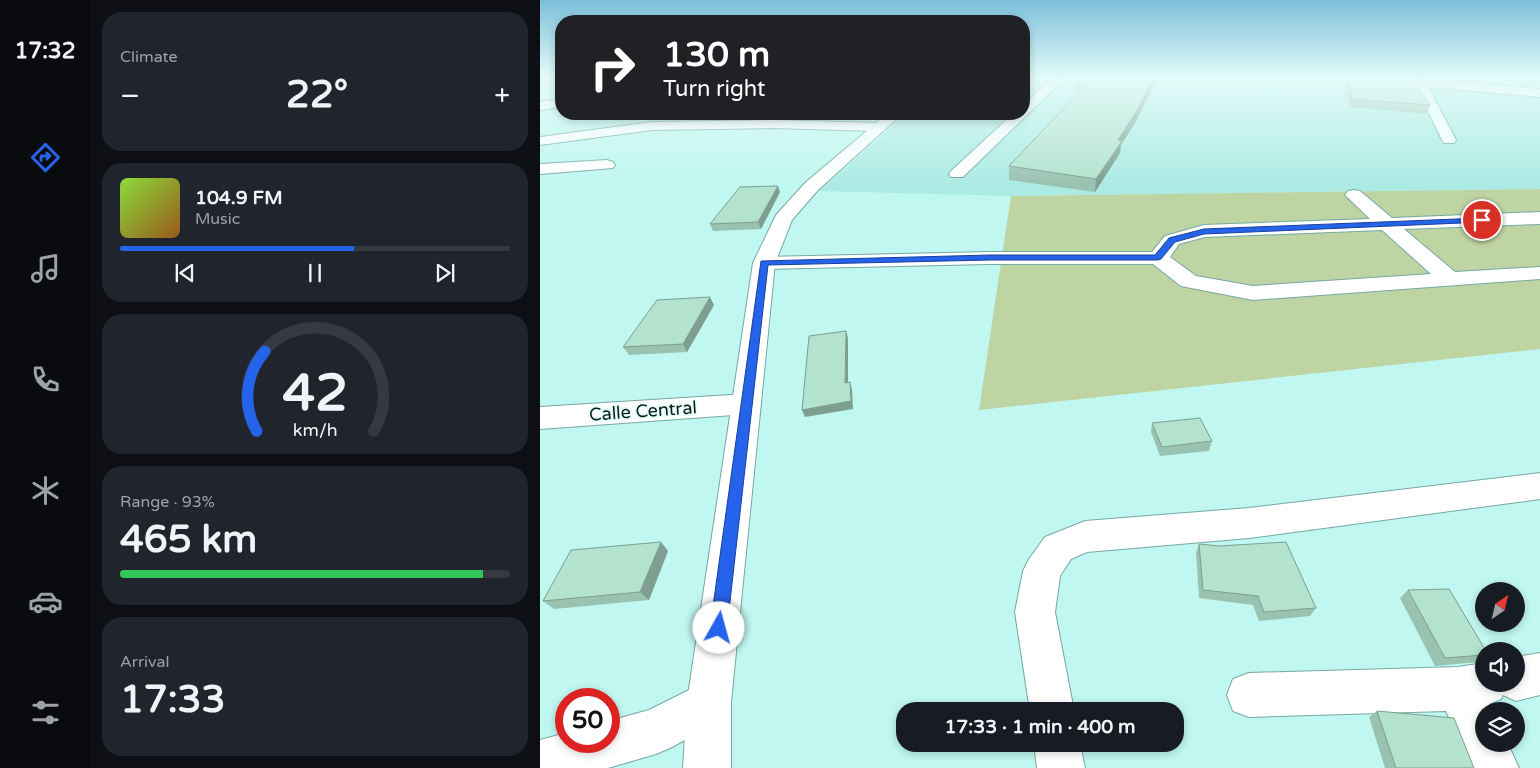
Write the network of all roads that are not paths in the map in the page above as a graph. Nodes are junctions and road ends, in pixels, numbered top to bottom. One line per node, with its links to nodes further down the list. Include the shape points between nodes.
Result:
1 (1435, 113): 4 (street)
2 (886, 120): 5 (street, via 652,126); 13 (street, via 812,186 783,219)
3 (1014, 120): 8 (street)
4 (1449, 140)
5 (540, 141)
6 (607, 164): 7 (street)
7 (540, 169)
8 (957, 174)
9 (1354, 195): 11 (street)
10 (1540, 218): 11 (street)
11 (1386, 223): 12 (street, via 1204,231 1172,240); 15 (street)
12 (1158, 258): 13 (street); 15 (street, via 1189,281 1253,293)
13 (764, 263): 16 (street)
14 (1540, 273): 15 (street)
15 (1450, 279)
16 (747, 404): 17 (street, Calle Central); 23 (street)
17 (540, 418)
18 (1540, 486): 24 (street, via 1249,523 1085,537 1058,548 1042,570 1035,612)
19 (1540, 674): 20 (street)
20 (1525, 676)
21 (1472, 686): 22 (street); 25 (street)
22 (1249, 696)
23 (709, 702): 28 (street, via 656,731); 29 (street)
24 (1050, 702)
25 (1475, 702)
26 (1058, 752): 30 (street)
27 (1488, 752): 31 (street)
28 (540, 764)
29 (707, 768)
30 (1061, 768)
31 (1495, 768)

